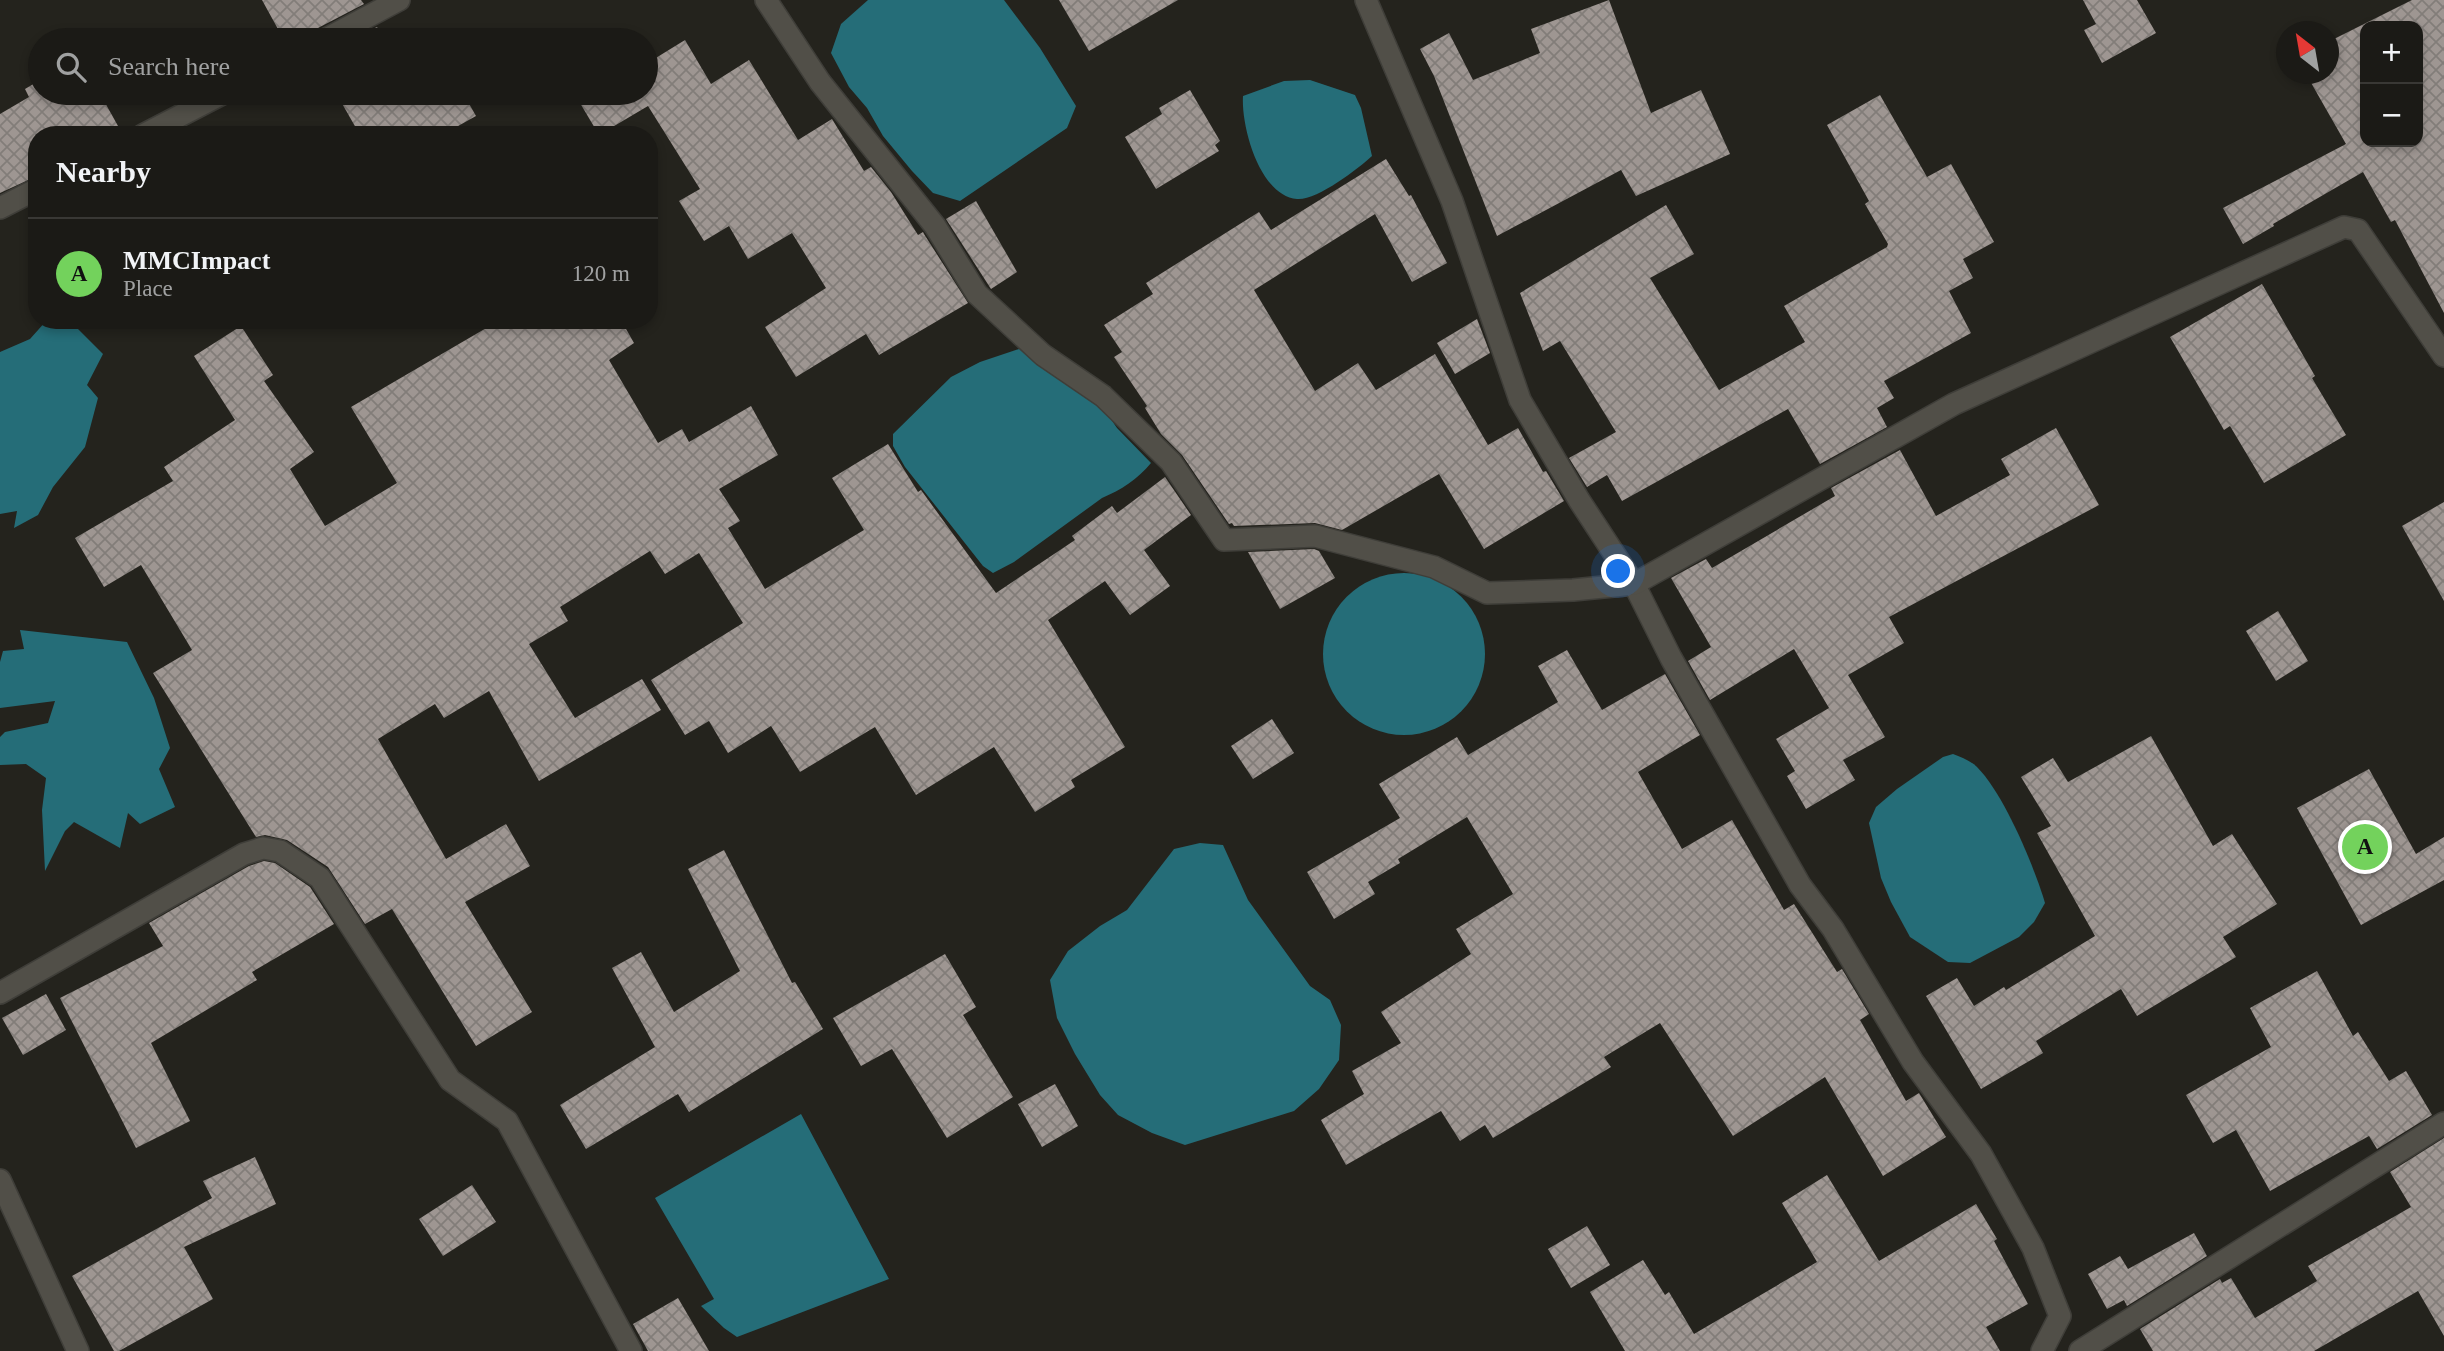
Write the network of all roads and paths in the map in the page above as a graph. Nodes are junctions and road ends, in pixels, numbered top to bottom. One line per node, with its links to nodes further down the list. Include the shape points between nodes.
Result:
1 (399, 0): 4 (street)
2 (766, 0): 10 (street, via 820,82 935,226 977,294 1043,355 1103,396 1171,462 1224,540 1315,536 1434,567 1487,593)
3 (1366, 0): 10 (street, via 1452,201 1520,400)
4 (346, 28)
5 (201, 105): 6 (street)
6 (160, 126)
7 (28, 194): 8 (street)
8 (0, 208)
9 (2444, 356): 10 (street, via 2358,230 2344,227 1954,404)
10 (1634, 584): 16 (street, via 1800,884 1877,998 1913,1062 1982,1154 2033,1248 2060,1316)
11 (0, 993): 15 (street, via 244,854 263,848 280,852 320,878 450,1080 507,1121)
12 (2444, 1123): 17 (street)
13 (0, 1180): 14 (street)
14 (78, 1351)
15 (631, 1351)
16 (2042, 1351)
17 (2080, 1351)

